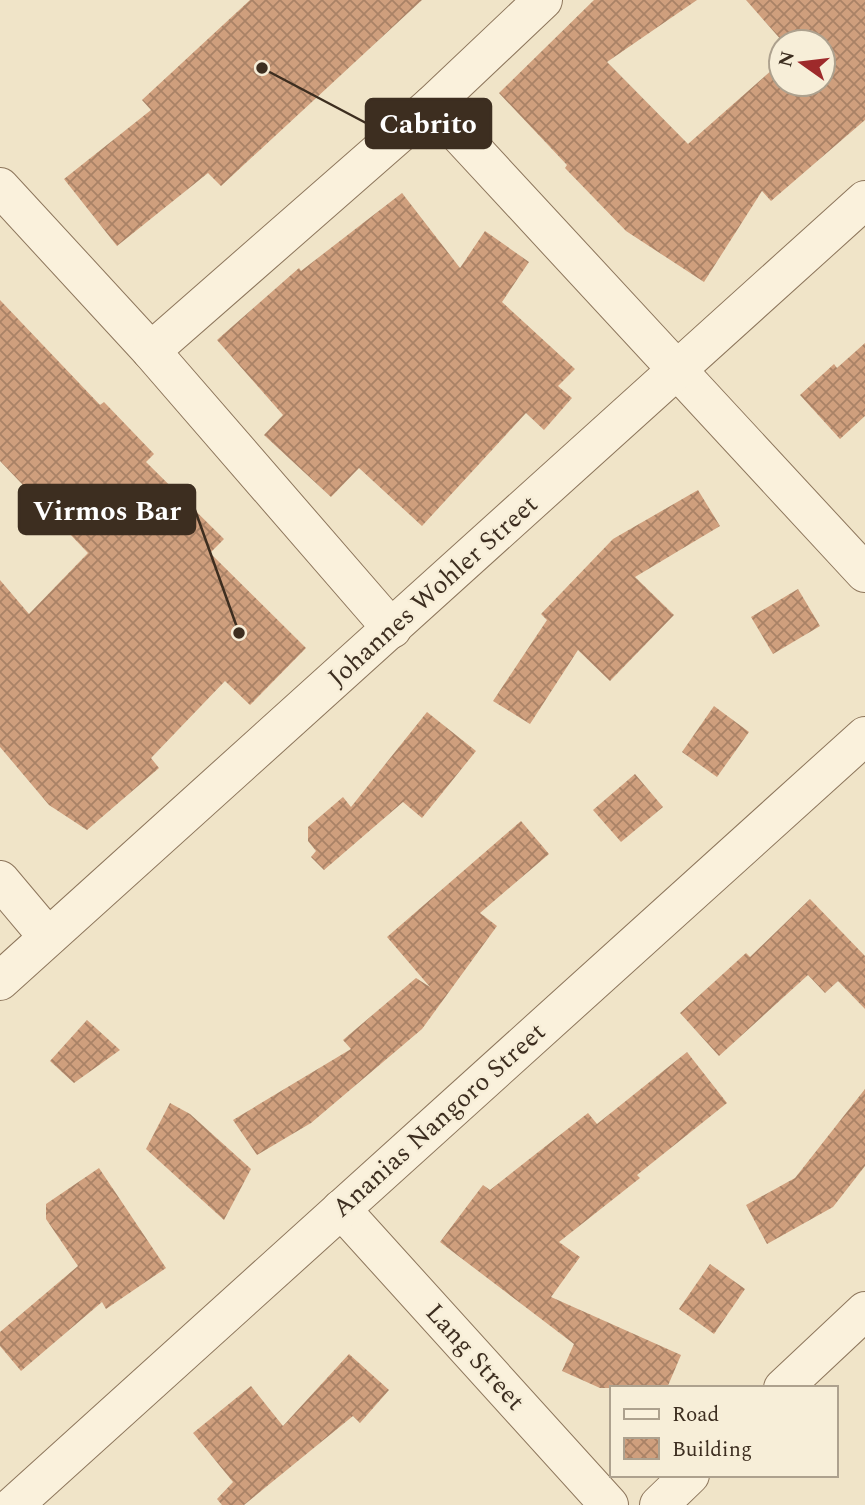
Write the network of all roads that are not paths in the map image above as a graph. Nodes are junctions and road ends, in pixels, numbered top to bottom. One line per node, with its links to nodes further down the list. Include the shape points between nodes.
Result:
1 (543, 0): 2 (street)
2 (432, 105): 5 (street); 6 (street)
3 (0, 187): 5 (street)
4 (865, 200): 6 (street, Johannes Wohler Street)
5 (151, 351): 8 (street)
6 (677, 371): 7 (street); 8 (street, Johannes Wohler Street)
7 (865, 573)
8 (392, 629): 11 (street, Johannes Wohler Street)
9 (865, 736): 13 (street, Ananias Nangoro Street)
10 (0, 880): 11 (street)
11 (48, 937): 12 (street, Johannes Wohler Street)
12 (0, 982)
13 (341, 1209): 17 (street, Ananias Nangoro Street); 18 (street, Lang Street)
14 (865, 1311): 15 (street)
15 (785, 1386)
16 (688, 1477): 19 (street)
17 (14, 1505)
18 (608, 1505)
19 (659, 1505)

